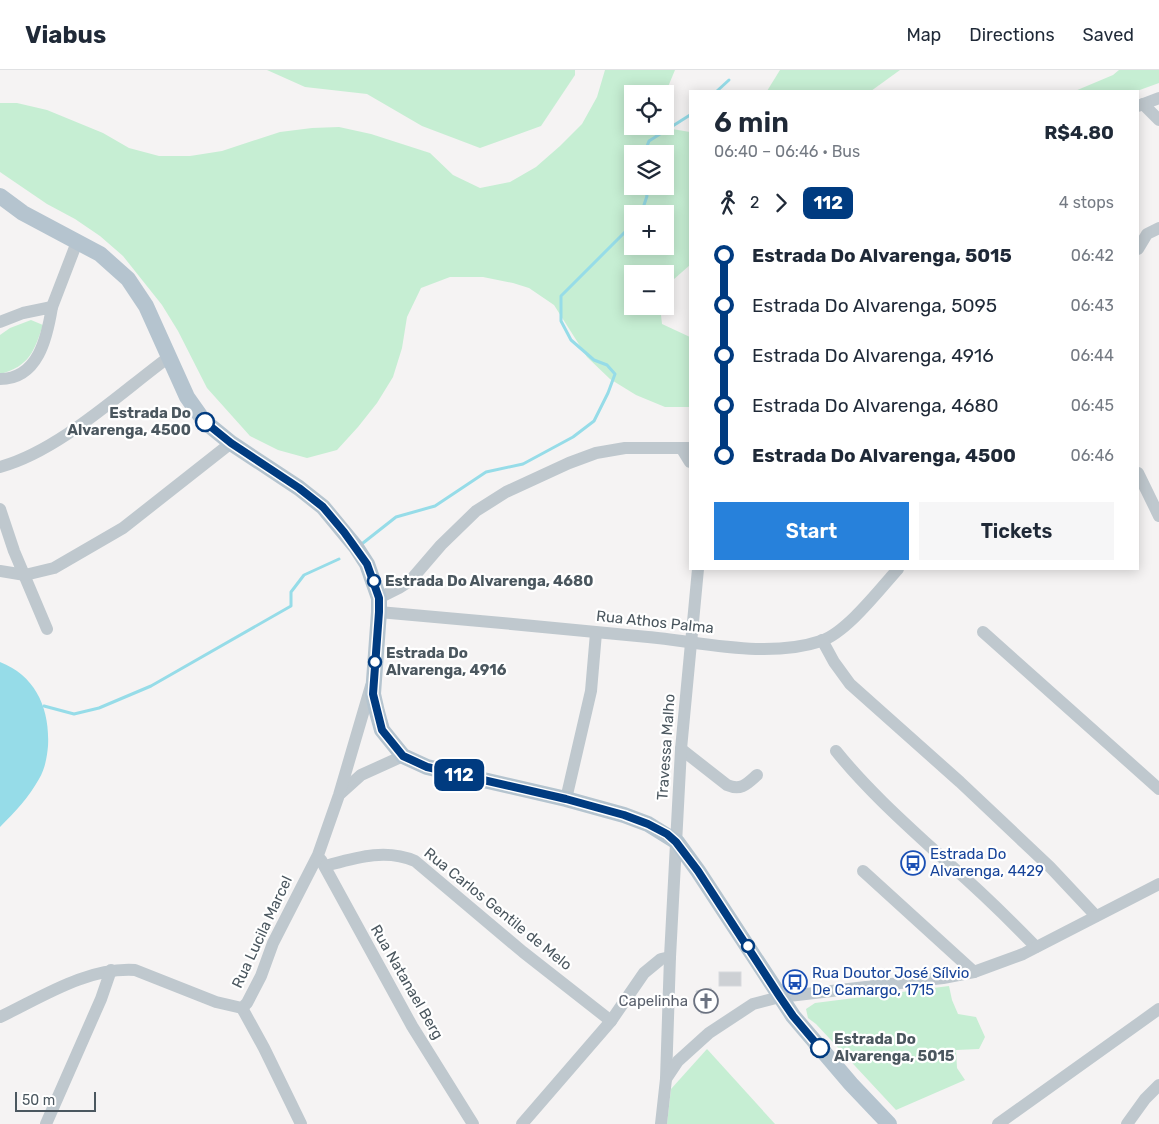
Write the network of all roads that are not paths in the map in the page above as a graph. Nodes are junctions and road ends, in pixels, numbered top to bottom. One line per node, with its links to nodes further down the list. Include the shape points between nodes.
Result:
1 (1159, 98): 2 (street)
2 (1140, 105): 3 (street)
3 (1159, 120)
4 (0, 196): 6 (main road, via 23,214)
5 (1159, 228): 7 (street, via 1148,234)
6 (77, 242): 8 (street); 10 (main road, via 100,254 128,280 146,306)
7 (1139, 248)
8 (52, 307): 9 (street); 11 (street, via 46,337 36,362 16,376)
9 (0, 322)
10 (169, 357): 12 (main road, via 188,397 204,421); 14 (street, via 73,430 21,460)
11 (0, 379)
12 (231, 443): 21 (street, via 123,528 54,568); 22 (main road, via 323,507 367,564)
13 (686, 448): 22 (street, via 625,448 596,453 506,492 476,511 410,581)
14 (0, 467)
15 (1139, 475): 17 (street)
16 (0, 509): 21 (street)
17 (1159, 516)
18 (698, 570): 27 (street, Travessa Malho)
19 (897, 570): 26 (street, Rua Athos Palma, via 840,630)
20 (0, 572): 21 (street)
21 (25, 575): 23 (street)
22 (379, 605): 25 (street, Rua Athos Palma); 28 (main road)
23 (46, 629)
24 (983, 632): 33 (street)
25 (596, 633): 27 (street, Rua Athos Palma); 35 (street, via 591,691)
26 (822, 640): 27 (street, Rua Athos Palma, via 767,649); 41 (street, via 850,684 1022,840)
27 (691, 642): 29 (street, Travessa Malho)
28 (374, 676): 31 (main road, via 373,694 382,730); 34 (street, Rua Lucila Marcel)
29 (681, 749): 32 (street, via 733,788 741,788); 36 (street, Travessa Malho)
30 (836, 751): 42 (street, via 895,813)
31 (403, 756): 34 (street, Rua Lucila Marcel, via 361,775); 35 (main road, via 427,767)
32 (757, 775)
33 (1159, 788)
34 (339, 795): 37 (street, Rua Lucila Marcel)
35 (566, 799): 36 (main road, via 648,824)
36 (676, 842): 43 (street, Travessa Malho); 46 (main road)
37 (318, 855): 38 (street, Rua Natanael Berg); 47 (street, Rua Lucila Marcel, via 273,943 261,976)
38 (325, 866): 50 (street, Rua Carlos Gentile de Melo, via 382,854 416,861); 55 (street, Rua Natanael Berg, via 412,1026)
39 (863, 871): 45 (street)
40 (1159, 884): 41 (street)
41 (1096, 916): 42 (street)
42 (1036, 947): 45 (street)
43 (670, 957): 50 (street, via 661,959 644,973); 51 (street, Travessa Malho)
44 (111, 970): 47 (street, Rua Lucila Marcel, via 135,970 216,1002); 49 (street, Rua Lucila Marcel, via 70,984); 53 (street)
45 (974, 972): 46 (street)
46 (780, 997): 51 (street, via 753,1004 721,1025 678,1061); 58 (main road)
47 (242, 1008): 54 (street)
48 (1159, 1009): 59 (street)
49 (0, 1017)
50 (611, 1021): 56 (street)
51 (666, 1079): 57 (street, Travessa Malho)
52 (1159, 1085): 60 (street)
53 (46, 1124)
54 (301, 1124)
55 (473, 1124)
56 (522, 1124)
57 (661, 1124)
58 (888, 1124)
59 (998, 1124)
60 (1127, 1124)

